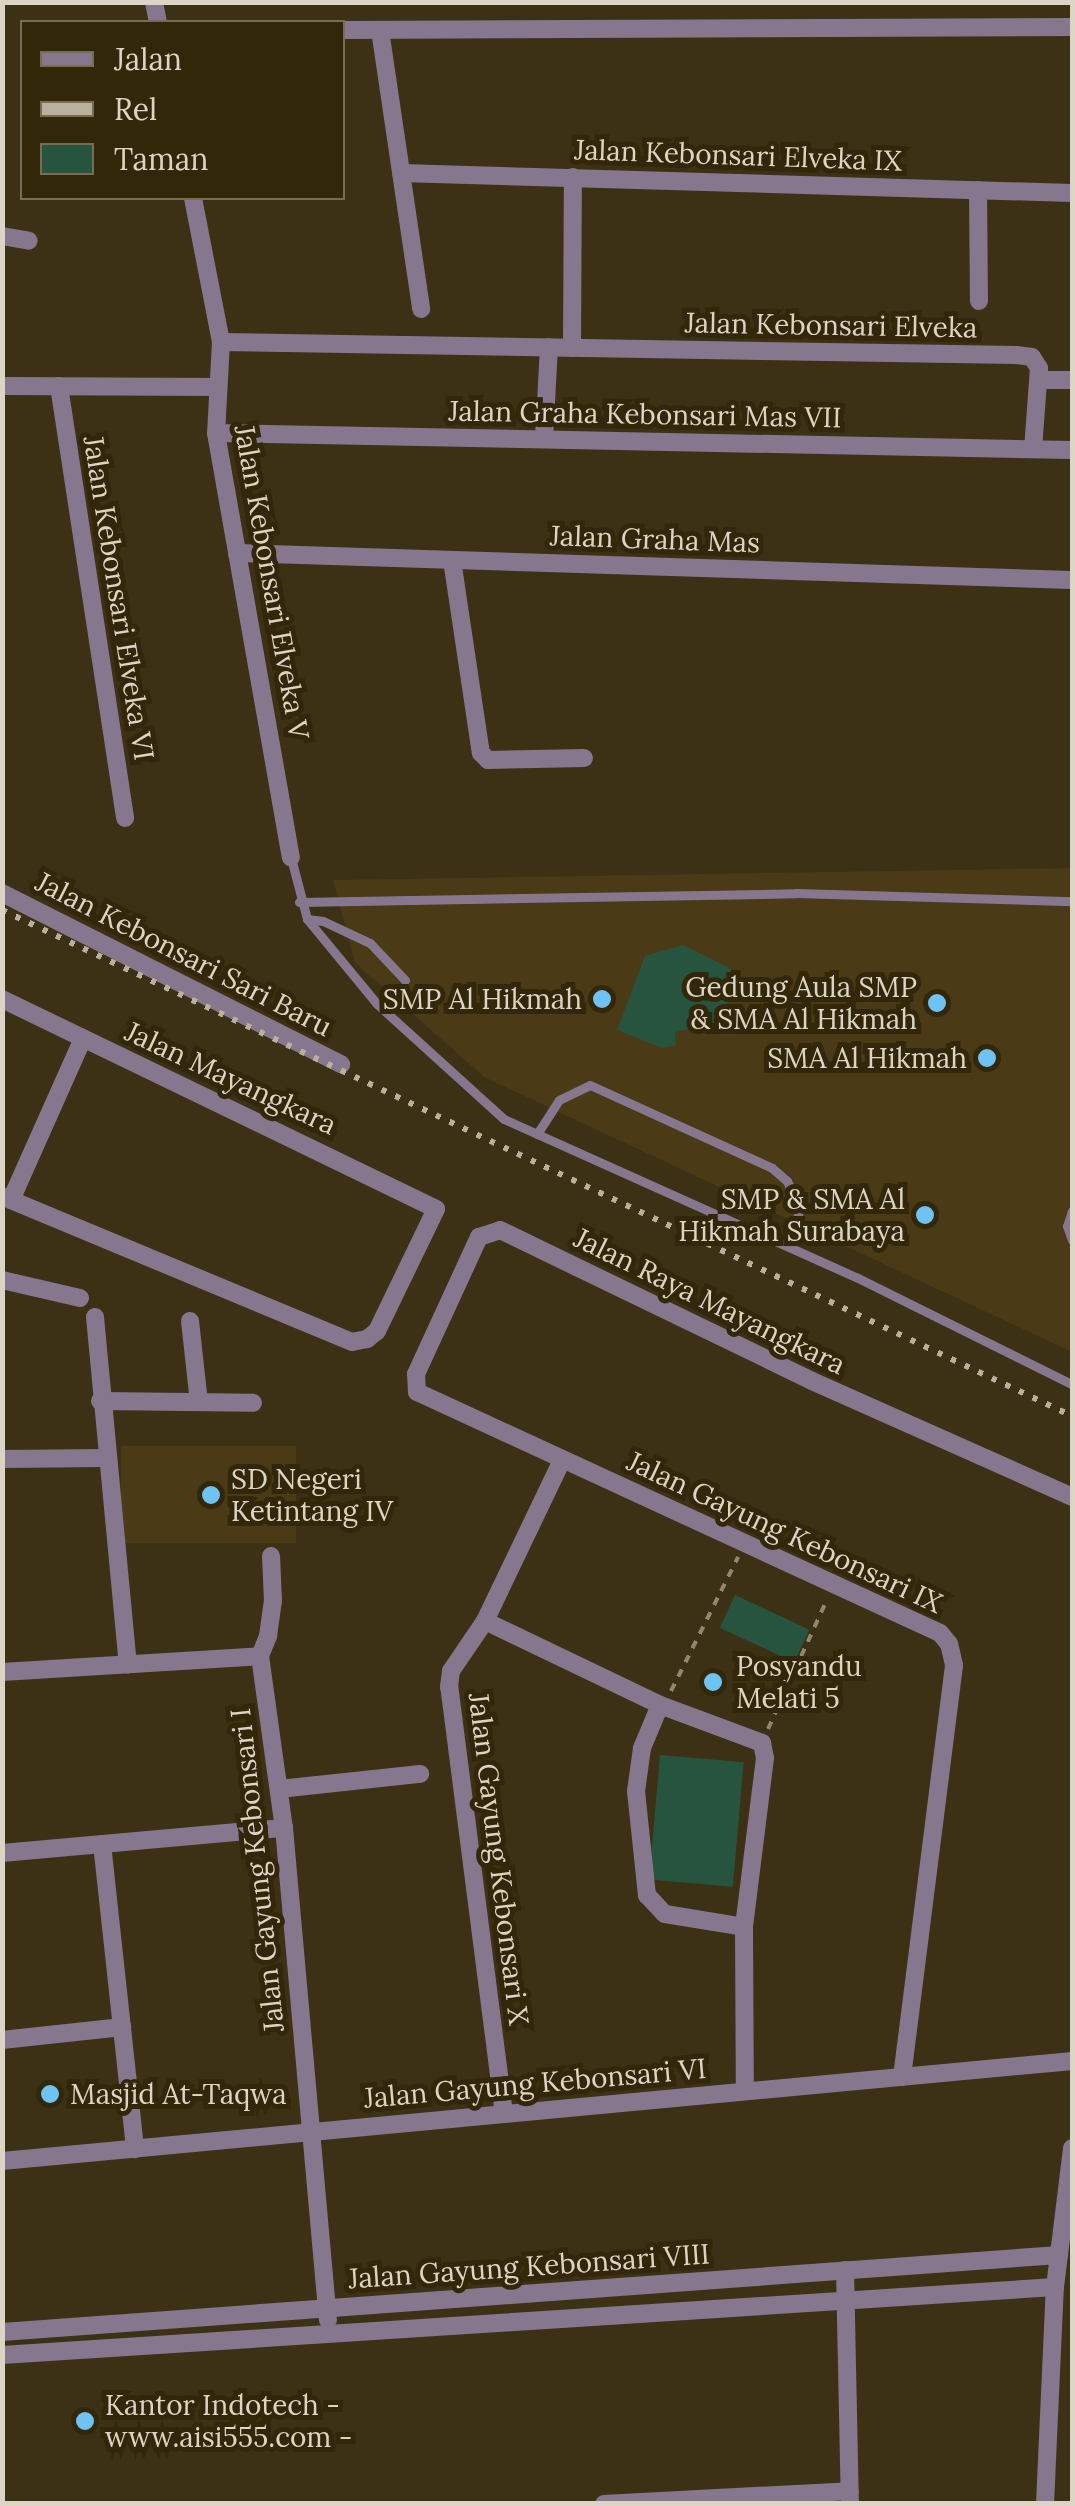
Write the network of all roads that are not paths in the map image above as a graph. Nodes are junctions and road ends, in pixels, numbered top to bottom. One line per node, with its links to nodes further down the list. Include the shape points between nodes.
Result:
1 (1072, 27): 3 (street)
2 (345, 30): 3 (street)
3 (380, 30): 4 (street)
4 (401, 173): 5 (street, Jalan Kebonsari Elveka IX); 12 (street)
5 (573, 177): 6 (street, Jalan Kebonsari Elveka IX); 15 (street)
6 (978, 190): 7 (street, Jalan Kebonsari Elveka IX); 11 (street)
7 (1072, 193)
8 (193, 200): 13 (street, Jalan Kebonsari Elveka V)
9 (2, 236): 10 (street)
10 (29, 241)
11 (979, 301)
12 (422, 309)
13 (221, 342): 14 (street, Jalan Kebonsari Elveka); 20 (street, Jalan Kebonsari Elveka V)
14 (549, 348): 15 (street, Jalan Kebonsari Elveka); 22 (street)
15 (572, 348): 16 (street, Jalan Kebonsari Elveka, via 1016,355 1032,357)
16 (1041, 380): 17 (street); 23 (street)
17 (1072, 380)
18 (2, 386): 19 (street)
19 (58, 386): 20 (street); 29 (street, Jalan Kebonsari Elveka VI)
20 (216, 388): 21 (street, Jalan Kebonsari Elveka V)
21 (216, 433): 22 (street, Jalan Graha Kebonsari Mas VII); 25 (street, Jalan Kebonsari Elveka V)
22 (544, 439): 23 (street, Jalan Graha Kebonsari Mas VII)
23 (1033, 449): 24 (street, Jalan Graha Kebonsari Mas VII)
24 (1072, 450)
25 (236, 553): 26 (street, Jalan Graha Mas); 30 (street, Jalan Kebonsari Elveka V)
26 (452, 560): 27 (street, Jalan Graha Mas); 28 (street, via 481,753 488,760)
27 (1072, 580)
28 (584, 758)
29 (125, 818)
30 (291, 856): 33 (lane)
31 (2, 894): 38 (street, Jalan Kebonsari Sari Baru)
32 (1072, 901): 33 (lane, via 796,893)
33 (300, 902): 34 (lane)
34 (306, 919): 35 (lane, via 370,943); 39 (lane, via 377,1004 504,1119)
35 (405, 980)
36 (2, 1000): 37 (street, Jalan Mayangkara)
37 (84, 1038): 40 (street); 40 (street, Jalan Mayangkara, via 435,1206 424,1238 377,1331 352,1342)
38 (340, 1064)
39 (537, 1134): 43 (lane); 43 (lane, via 559,1100 590,1085 772,1168 800,1208)
40 (7, 1198)
41 (1072, 1210): 42 (lane)
42 (1072, 1240)
43 (787, 1246): 48 (lane)
44 (2, 1280): 45 (street)
45 (80, 1298)
46 (95, 1317): 50 (street)
47 (190, 1321): 51 (street)
48 (1072, 1384)
49 (417, 1392): 55 (street, Jalan Gayung Kebonsari IX); 56 (street, Jalan Raya Mayangkara, via 416,1374 480,1236 500,1230 812,1382)
50 (100, 1401): 51 (street); 53 (street)
51 (199, 1402): 52 (street)
52 (253, 1403)
53 (106, 1458): 54 (street); 60 (street)
54 (2, 1460)
55 (562, 1460): 58 (street, Jalan Gayung Kebonsari X); 72 (street, Jalan Gayung Kebonsari IX, via 940,1633 952,1652)
56 (1072, 1497)
57 (272, 1556): 59 (street, via 273,1601)
58 (484, 1621): 62 (street); 74 (street, Jalan Gayung Kebonsari X, via 451,1672 449,1700)
59 (260, 1656): 60 (street); 64 (street, Jalan Gayung Kebonsari I)
60 (128, 1664): 61 (street)
61 (2, 1672)
62 (662, 1706): 68 (street, via 762,1743 766,1758); 68 (street, via 642,1748 636,1791 647,1895 665,1914)
63 (420, 1774): 64 (street)
64 (279, 1789): 65 (street, Jalan Gayung Kebonsari I)
65 (284, 1828): 66 (street); 75 (street, Jalan Gayung Kebonsari I)
66 (102, 1844): 67 (street); 69 (street)
67 (2, 1854)
68 (744, 1926): 73 (street)
69 (122, 2028): 70 (street); 76 (street)
70 (2, 2040)
71 (1072, 2062): 72 (street, Jalan Gayung Kebonsari VI)
72 (902, 2076): 73 (street, Jalan Gayung Kebonsari VI)
73 (745, 2091): 74 (street, Jalan Gayung Kebonsari VI)
74 (504, 2114): 75 (street, Jalan Gayung Kebonsari VI)
75 (311, 2132): 76 (street, Jalan Gayung Kebonsari VI); 83 (street, Jalan Gayung Kebonsari I)
76 (135, 2148): 78 (street, Jalan Gayung Kebonsari VI)
77 (1072, 2148): 79 (street)
78 (2, 2161)
79 (1058, 2255): 80 (street, Jalan Gayung Kebonsari VIII); 81 (street)
80 (845, 2270): 82 (street); 83 (street, Jalan Gayung Kebonsari VIII)
81 (1055, 2286): 82 (street, Jalan Gayung Kebonsari VIII); 89 (street)
82 (847, 2300): 85 (street, Jalan Gayung Kebonsari VIII); 87 (street)
83 (327, 2308): 84 (street, Jalan Gayung Kebonsari VIII); 85 (street, Jalan Gayung Kebonsari I)
84 (2, 2332)
85 (328, 2334): 86 (street, Jalan Gayung Kebonsari VIII)
86 (2, 2355)
87 (850, 2497): 88 (street)
88 (604, 2504)
89 (1045, 2504)

